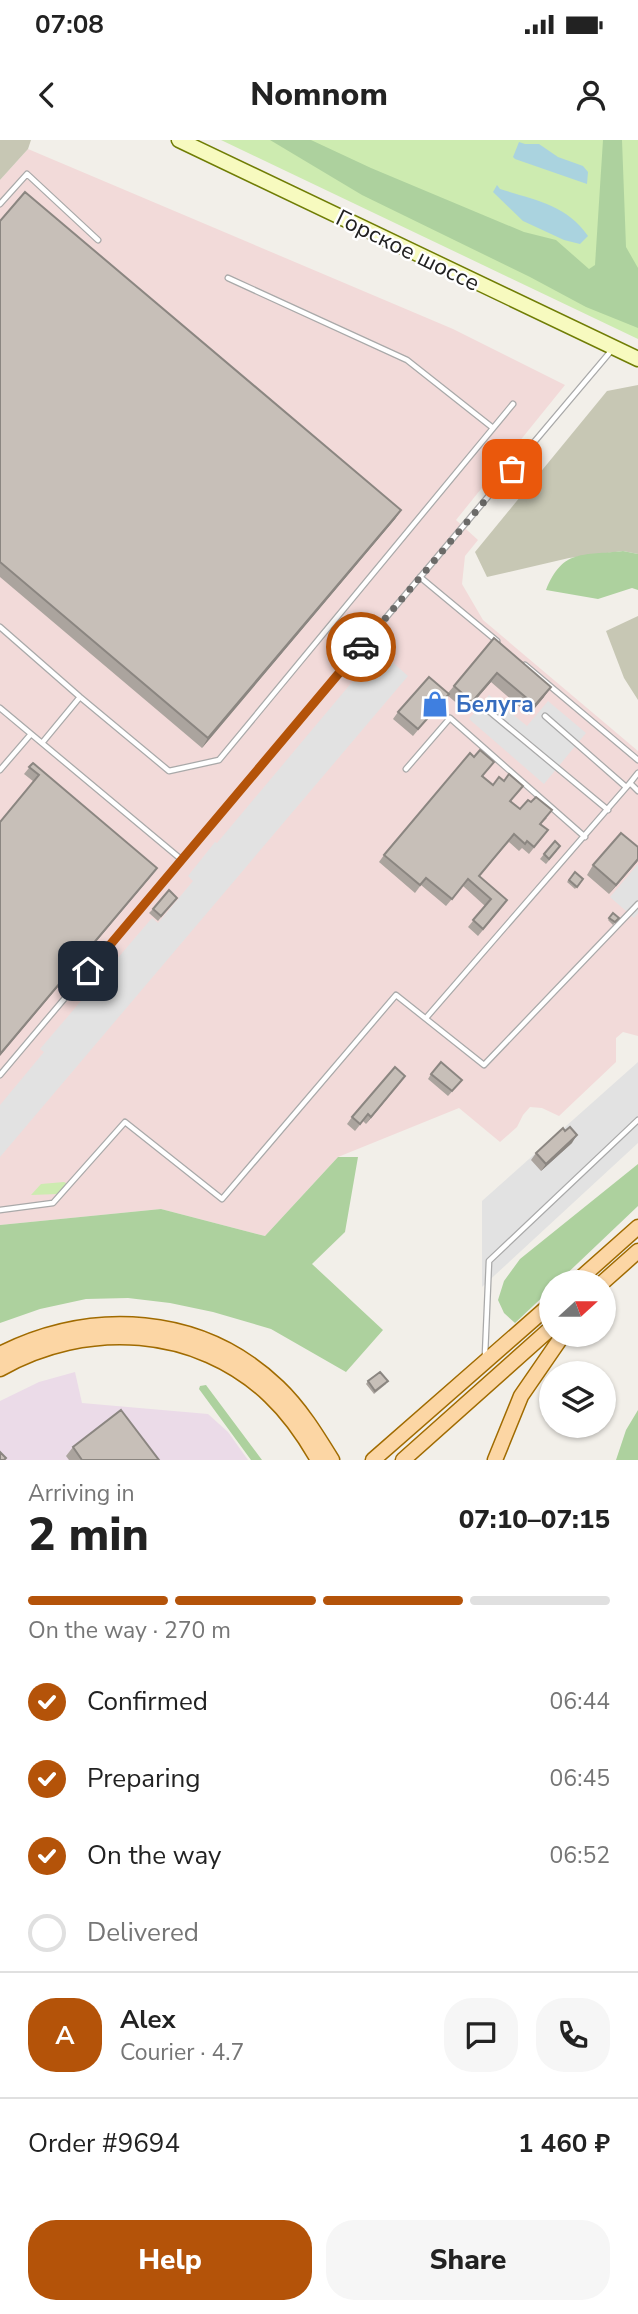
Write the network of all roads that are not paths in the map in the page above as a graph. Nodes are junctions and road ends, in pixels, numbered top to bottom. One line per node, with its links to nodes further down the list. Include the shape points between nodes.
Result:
1 (179, 140): 5 (main road, Горское шоссе)
2 (0, 204): 3 (lane, via 27,174)
3 (98, 240)
4 (228, 278): 8 (lane, via 407,360)
5 (614, 348): 6 (main road, Горское шоссе); 9 (lane)
6 (638, 359)
7 (513, 404): 8 (lane)
8 (493, 428): 13 (lane, via 219,760 169,771)
9 (420, 577): 11 (lane); 27 (lane)
10 (0, 627): 13 (lane)
11 (503, 646)
12 (524, 664): 19 (lane)
13 (80, 697): 18 (lane)
14 (0, 708): 17 (lane)
15 (484, 708): 25 (lane)
16 (545, 716): 23 (lane)
17 (31, 734): 18 (lane); 21 (lane)
18 (42, 743): 27 (lane)
19 (638, 760)
20 (407, 769): 26 (lane, via 450,718)
21 (0, 770)
22 (638, 773): 23 (lane)
23 (628, 786): 24 (lane); 25 (lane)
24 (638, 791)
25 (608, 810): 26 (lane)
26 (585, 837): 29 (lane)
27 (181, 860): 30 (lane)
28 (638, 904): 29 (lane, via 484,1065)
29 (426, 1018): 32 (lane, via 396,995 222,1199 125,1122 54,1203)
30 (0, 1075)
31 (638, 1120): 41 (lane, via 489,1261)
32 (0, 1210)
33 (638, 1227): 35 (main road)
34 (638, 1251): 36 (main road)
35 (590, 1270)
36 (616, 1270)
37 (539, 1315): 41 (main road)
38 (539, 1339): 46 (main road)
39 (554, 1348): 47 (main road, via 520,1396)
40 (0, 1354): 45 (main road, via 52,1333 96,1325 138,1324 195,1336 242,1359 278,1387)
41 (484, 1363): 43 (main road)
42 (0, 1368): 44 (main road, via 40,1350 97,1337 136,1336 185,1346 226,1364 264,1391)
43 (375, 1458)
44 (318, 1460)
45 (332, 1460)
46 (403, 1460)
47 (495, 1460)

